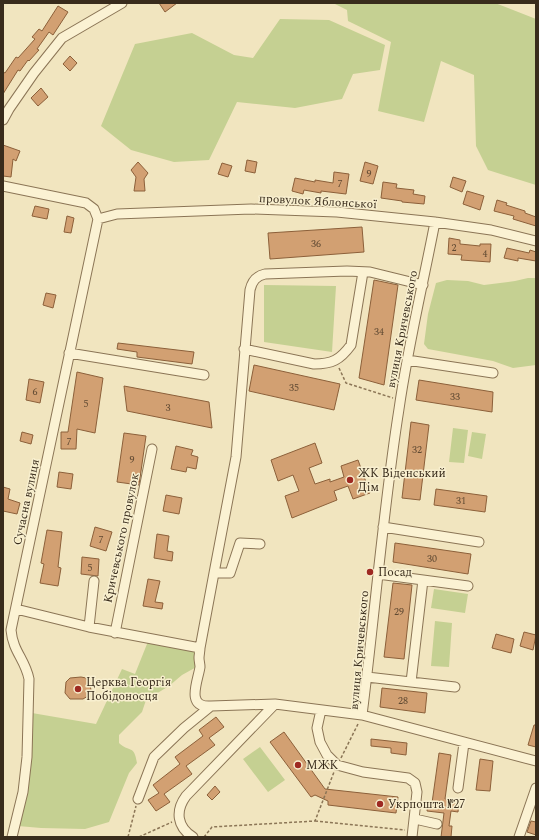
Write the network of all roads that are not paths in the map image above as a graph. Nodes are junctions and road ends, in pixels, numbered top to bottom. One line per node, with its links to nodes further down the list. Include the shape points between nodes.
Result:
1 (122, 3): 2 (street, via 62,38 34,73)
2 (3, 120)
3 (3, 186): 4 (street, via 86,203 94,209)
4 (98, 218): 5 (street, провулок Яблонської, via 117,214 252,209 337,212); 10 (street, Сучасна вулиця)
5 (435, 222): 6 (street, провулок Яблонської, via 491,230); 8 (street, вулиця Кричевського)
6 (536, 241)
7 (363, 272): 8 (street, via 374,272); 9 (street, via 265,274 257,277 251,284); 9 (street, via 351,345 345,354 336,360 314,364)
8 (423, 285): 11 (street, вулиця Кричевського)
9 (244, 349): 18 (street, via 236,457)
10 (69, 353): 13 (street); 23 (street, Сучасна вулиця)
11 (407, 360): 12 (street); 15 (street, вулиця Кричевського)
12 (493, 373)
13 (204, 374)
14 (152, 449): 25 (street, Кричевського провулок)
15 (382, 527): 16 (street); 19 (street, вулиця Кричевського)
16 (479, 542)
17 (260, 544): 18 (street, via 240,543 230,573)
18 (214, 573): 26 (street)
19 (378, 574): 20 (street); 27 (street, вулиця Кричевського)
20 (423, 580): 22 (street); 28 (street)
21 (94, 582): 24 (street)
22 (468, 586)
23 (16, 609): 24 (street); 42 (street, Сучасна вулиця, via 11,630 12,641 27,669 29,679 27,756 23,792)
24 (89, 627): 25 (street)
25 (115, 633): 26 (street)
26 (200, 648): 31 (street, via 195,695 199,703)
27 (367, 677): 28 (street); 33 (street, вулиця Кричевського)
28 (411, 682): 29 (street)
29 (455, 687)
30 (275, 704): 31 (street); 32 (street); 43 (street, via 181,803 179,819 187,833)
31 (211, 706): 38 (street, via 154,757)
32 (321, 710): 33 (street); 39 (street, via 317,728 326,755 337,765 412,780 417,787)
33 (362, 715): 34 (street, вулиця Кричевського)
34 (464, 743): 35 (street, вулиця Кричевського); 36 (street)
35 (536, 761)
36 (458, 788)
37 (536, 788): 44 (street)
38 (138, 799)
39 (415, 819): 40 (street); 41 (street)
40 (437, 824)
41 (413, 834)
42 (12, 837)
43 (193, 837)
44 (519, 837)

